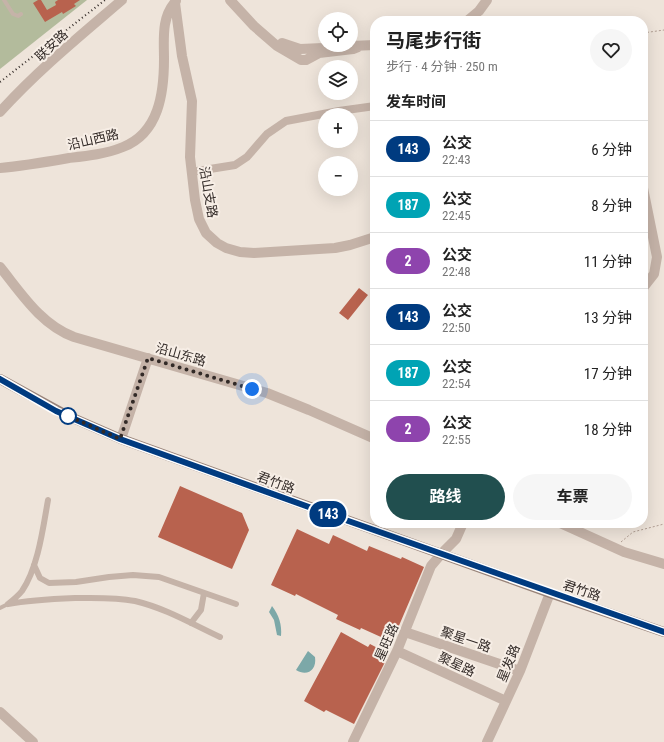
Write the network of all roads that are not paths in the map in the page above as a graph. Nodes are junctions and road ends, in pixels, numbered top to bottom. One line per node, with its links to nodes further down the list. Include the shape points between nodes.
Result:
1 (4, 0): 6 (lane, via 13,14)
2 (122, 0): 10 (street, 联安路, via 67,46)
3 (230, 0): 8 (street, via 273,42 296,48 306,54)
4 (488, 0): 7 (street)
5 (176, 1): 11 (street, 沿山西路, via 165,22 163,80 159,106 155,117 143,133 124,147 100,154); 12 (street, 沿山支路, via 182,56 192,101)
6 (21, 14)
7 (472, 16)
8 (370, 46)
9 (370, 107): 12 (street, via 286,121 267,134 247,157 235,165)
10 (0, 112)
11 (0, 168)
12 (191, 172): 14 (street, 沿山支路, via 197,214 206,234 230,250 254,253 326,249)
13 (648, 213): 16 (street, via 657,257 654,274)
14 (370, 239)
15 (0, 267): 17 (street, 沿山东路, via 37,312 58,330)
16 (648, 282)
17 (148, 358): 19 (street, 沿山东路, via 267,393); 20 (street)
18 (0, 379): 20 (main road, 君竹路, via 61,413)
19 (370, 437)
20 (120, 439): 24 (main road, 君竹路)
21 (48, 500): 26 (street)
22 (461, 528): 24 (street, via 456,539)
23 (571, 528): 25 (street, via 614,548)
24 (442, 553): 28 (main road, 君竹路); 33 (street, 星旺路, via 432,566)
25 (664, 564)
26 (34, 565): 27 (street, via 40,578 49,583 133,575 159,577); 29 (street, via 22,590)
27 (204, 593): 30 (street); 32 (street, via 201,610)
28 (550, 593): 34 (main road, 君竹路); 37 (street, 星发路)
29 (8, 604): 31 (lane); 32 (street, via 32,600 120,599 162,610)
30 (236, 604)
31 (0, 608)
32 (191, 623): 35 (street)
33 (405, 632): 36 (street, 星旺路); 37 (street, 聚星一路)
34 (664, 632)
35 (220, 637)
36 (397, 651): 38 (street, 聚星路); 41 (street, 星旺路)
37 (520, 671): 38 (street, 星发路)
38 (506, 701): 42 (street, 星发路)
39 (0, 712): 40 (street)
40 (33, 742)
41 (354, 742)
42 (487, 742)

